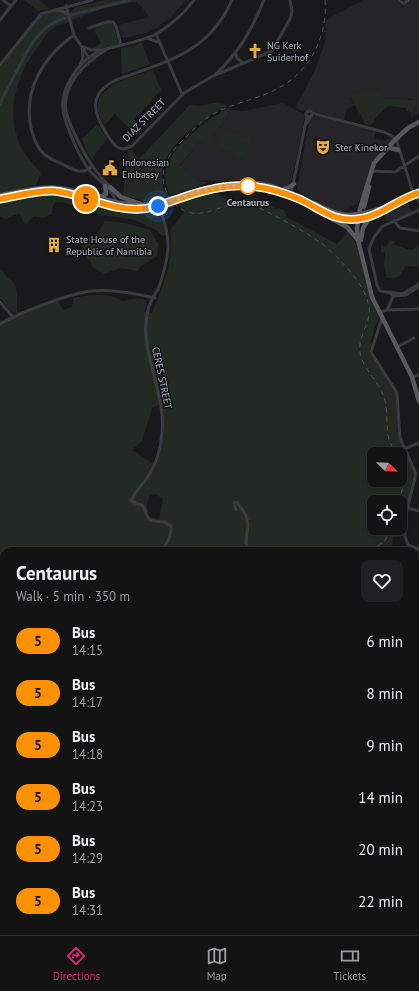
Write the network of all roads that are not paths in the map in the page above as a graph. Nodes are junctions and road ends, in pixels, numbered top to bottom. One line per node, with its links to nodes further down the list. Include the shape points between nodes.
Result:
1 (3, 0): 11 (street)
2 (16, 0): 11 (street)
3 (92, 0): 10 (street)
4 (194, 0): 17 (street, via 178,19)
5 (232, 0): 29 (street, DIAZ STREET, via 221,21 205,40 188,52)
6 (264, 0): 26 (street, via 250,32)
7 (290, 0): 30 (street, DIAZ STREET, via 292,14 273,50)
8 (399, 0): 9 (street, via 404,4)
9 (408, 0)
10 (73, 5): 12 (street); 14 (street)
11 (11, 6): 15 (street)
12 (66, 6): 13 (street); 14 (street)
13 (52, 10): 14 (street); 31 (street, via 36,18)
14 (68, 14): 19 (street)
15 (0, 20)
16 (89, 28): 22 (street, via 113,22)
17 (162, 30): 18 (street); 21 (street)
18 (156, 34): 20 (street); 21 (street)
19 (74, 35): 23 (street); 40 (street, via 54,50 36,76 29,119 36,143 45,155 77,172)
20 (144, 38): 21 (street); 22 (street)
21 (159, 42): 29 (street)
22 (121, 45): 24 (street)
23 (82, 46): 25 (street, via 91,50); 28 (street); 33 (street, via 82,61)
24 (110, 48): 25 (street); 27 (street)
25 (102, 50): 28 (street)
26 (236, 54): 30 (street); 34 (street)
27 (97, 56): 28 (street); 32 (street)
28 (89, 58): 32 (street); 33 (street)
29 (168, 61): 35 (street); 35 (street, DIAZ STREET, via 104,87 96,101 95,112 116,147 128,148)
30 (243, 63): 34 (street, DIAZ STREET)
31 (0, 66)
32 (84, 67): 40 (street, via 68,92 66,105 68,119)
33 (73, 75): 40 (street, via 64,93 63,113)
34 (214, 76): 35 (street, DIAZ STREET)
35 (182, 94)
36 (419, 123): 37 (main road, via 408,128)
37 (396, 144): 39 (street); 41 (main road); 41 (main road); 42 (street, via 387,133 310,115 302,140)
38 (419, 156): 39 (street)
39 (404, 167): 41 (street, via 396,172); 48 (street)
40 (90, 168): 43 (street)
41 (372, 169): 52 (main road); 62 (main road)
42 (294, 184): 44 (main road); 46 (street)
43 (107, 186): 49 (main road, via 106,194); 55 (street); 57 (main road, via 128,200)
44 (283, 189): 46 (main road); 51 (main road, via 263,184 228,183 203,187)
45 (419, 193): 48 (main road)
46 (291, 194): 51 (main road, via 261,187 233,186 207,189); 61 (main road); 62 (main road, via 332,213)
47 (0, 195): 49 (main road, via 53,188)
48 (414, 195): 54 (street); 60 (main road)
49 (97, 198): 55 (main road)
50 (0, 199): 55 (main road, via 54,191)
51 (174, 199): 53 (main road, bridge)
52 (366, 199): 60 (main road); 62 (main road)
53 (168, 201): 56 (main road); 59 (main road)
54 (419, 201)
55 (116, 204): 56 (main road, via 139,209); 57 (main road)
56 (158, 204): 57 (main road); 59 (street, CERES STREET)
57 (150, 205)
58 (419, 210): 63 (street)
59 (161, 212): 67 (street, CERES STREET, via 169,248 167,265)
60 (372, 213): 62 (main road); 65 (main road, via 362,228)
61 (329, 216): 62 (main road, via 341,219); 65 (main road, via 347,227)
62 (360, 217): 65 (main road)
63 (394, 221): 64 (street, via 400,228); 68 (street, via 378,231 369,249 378,288 381,292)
64 (419, 231)
65 (359, 240): 73 (main road, via 371,294)
66 (419, 285): 68 (street, via 406,295)
67 (158, 289): 69 (street, CERES STREET); 69 (street, CERES STREET)
68 (393, 294): 72 (street)
69 (152, 297): 74 (street, CERES STREET); 74 (street, CERES STREET); 75 (street, via 89,291)
70 (0, 302): 75 (street)
71 (419, 309): 72 (street)
72 (387, 310): 73 (street)
73 (380, 312): 76 (main road)
74 (148, 313): 90 (street, CERES STREET, via 146,345 161,404 163,427 157,458 131,502 144,506 146,516 150,520 165,522 172,528)
75 (14, 315): 77 (street); 77 (street)
76 (382, 318): 79 (main road); 84 (street, via 371,352 397,394 399,434)
77 (1, 323)
78 (414, 338): 79 (street)
79 (397, 347): 81 (main road)
80 (419, 375): 81 (street)
81 (412, 377): 82 (main road)
82 (419, 399)
83 (419, 442): 85 (street)
84 (403, 447)
85 (407, 448)
86 (407, 455): 87 (street, via 416,474)
87 (408, 508): 89 (street); 92 (street, via 405,518 406,541)
88 (236, 510): 91 (street, via 234,503 237,502 248,524)
89 (419, 511)
90 (164, 547)
91 (248, 547)
92 (413, 547)

